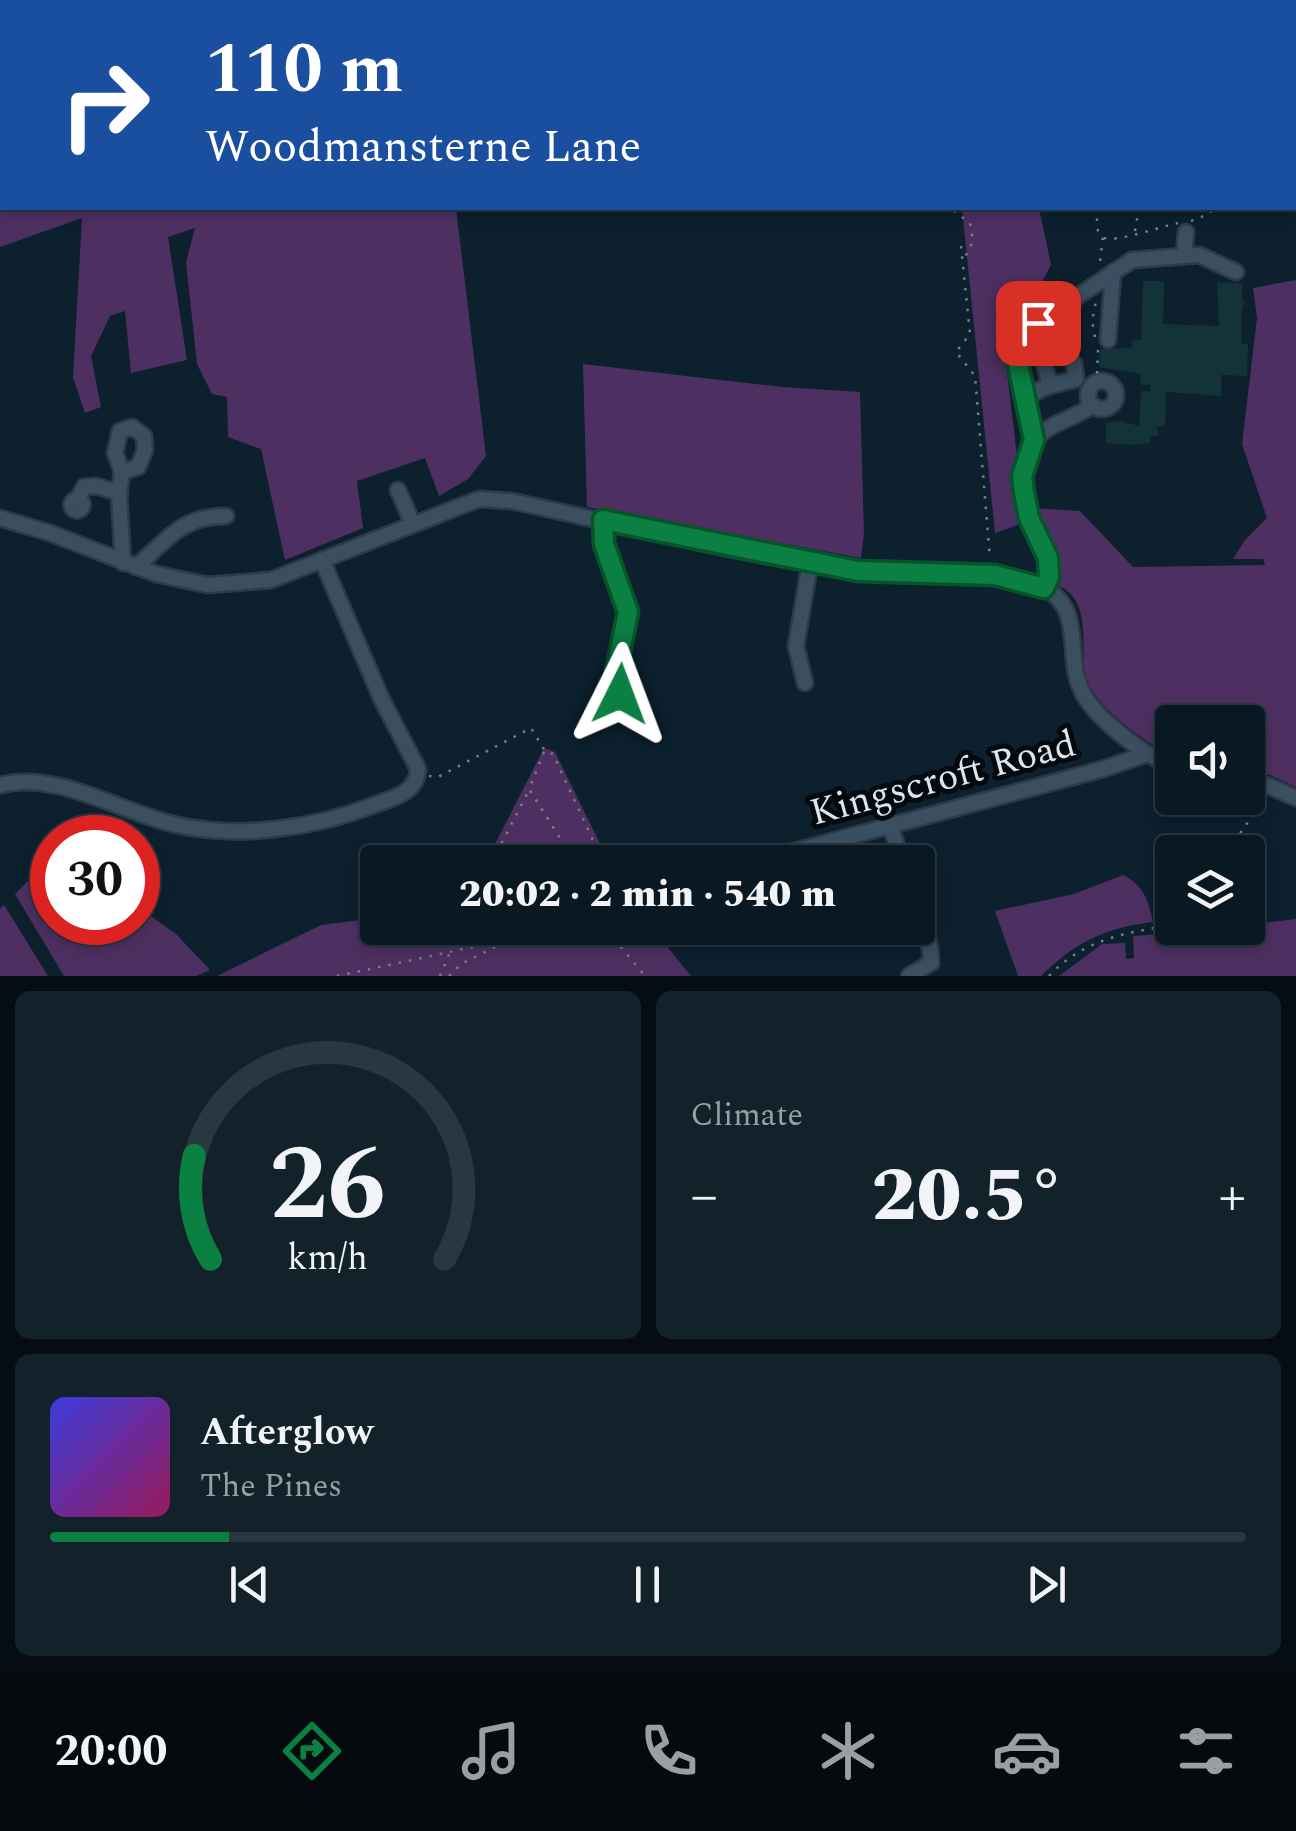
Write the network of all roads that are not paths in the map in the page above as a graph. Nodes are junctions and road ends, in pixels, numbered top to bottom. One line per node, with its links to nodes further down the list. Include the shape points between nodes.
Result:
1 (1186, 232): 2 (street)
2 (1184, 256): 3 (street, via 1199,255); 4 (street, via 1132,260)
3 (1236, 272)
4 (1106, 276): 5 (street); 10 (street, via 1018,342)
5 (1108, 340)
6 (1043, 360): 9 (street)
7 (1074, 363): 9 (street, via 1076,379)
8 (1131, 380): 11 (street, via 1115,390 1105,382 1092,385 1093,405)
9 (1050, 386): 10 (street)
10 (1025, 401): 11 (street)
11 (1034, 440): 23 (street, via 1022,476 1029,518 1048,558)
12 (122, 472): 14 (street)
13 (398, 490): 19 (street)
14 (120, 493): 15 (street, via 84,486); 22 (street)
15 (78, 499)
16 (226, 516): 22 (street, via 187,522)
17 (0, 518): 22 (street)
18 (603, 520): 19 (street, via 479,499); 21 (street); 25 (street, via 604,544 628,612 616,671)
19 (413, 524): 20 (street)
20 (322, 560): 22 (street, via 271,580 208,585); 28 (street, via 418,769 402,795 301,825 238,831 179,826 32,780)
21 (810, 563): 23 (street, via 989,575); 24 (street, via 796,646)
22 (130, 565)
23 (1044, 588): 26 (street, via 1074,624 1082,693)
24 (806, 683)
25 (620, 694)
26 (1147, 754): 27 (street); 31 (street, Kingscroft Road)
27 (1155, 758)
28 (0, 785)
29 (1265, 785): 30 (street)
30 (1296, 798)
31 (890, 827): 32 (street, Kingscroft Road); 33 (street)
32 (820, 845)
33 (896, 845)
34 (929, 945): 35 (street, via 931,963)
35 (909, 976)

